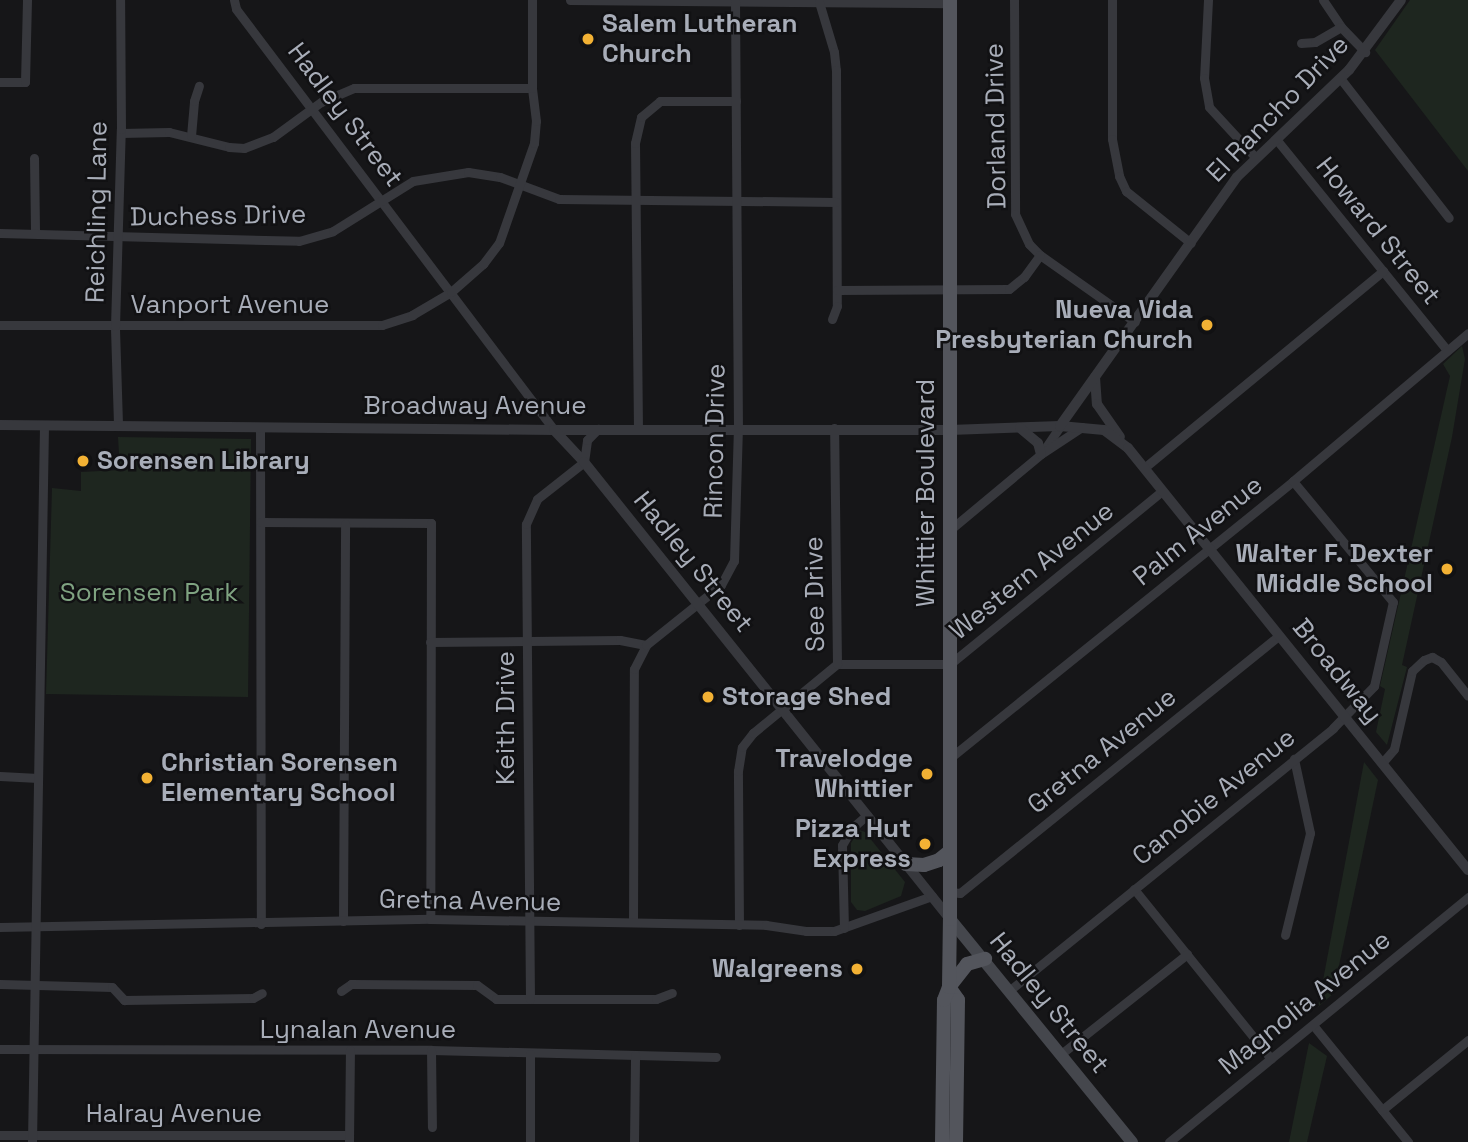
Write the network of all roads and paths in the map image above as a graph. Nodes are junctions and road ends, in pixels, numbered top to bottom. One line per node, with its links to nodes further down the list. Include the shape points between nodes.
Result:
1 (27, 0): 20 (street, via 25,82)
2 (120, 0): 25 (street, Reichling Lane)
3 (234, 0): 24 (street, Hadley Street, via 236,9)
4 (532, 0): 22 (street, Vanport Avenue)
5 (570, 0): 6 (street)
6 (582, 0): 12 (street)
7 (1014, 0): 40 (street, Dorland Drive, via 1015,214 1029,244)
8 (1112, 0): 39 (street, via 1112,139 1119,176 1126,191)
9 (1208, 0): 29 (street, via 1204,78 1209,107)
10 (1323, 0): 16 (street)
11 (1401, 0): 18 (street, El Rancho Drive)
12 (735, 1): 15 (street); 23 (street, Rincon Drive)
13 (881, 1): 14 (street); 15 (street)
14 (950, 1): 43 (main road, Whittier Boulevard)
15 (819, 2): 34 (street, via 836,70)
16 (1341, 27): 17 (street, via 1315,42); 18 (street)
17 (1301, 43)
18 (1365, 52): 19 (street, El Rancho Drive)
19 (1340, 78): 27 (street, El Rancho Drive); 35 (street)
20 (0, 82)
21 (199, 86): 26 (street)
22 (532, 88): 24 (street, via 369,86 340,93); 30 (street, Vanport Avenue, via 534,143)
23 (736, 101): 31 (street, via 660,101 649,109 641,117 635,142); 32 (street, Rincon Drive)
24 (313, 108): 26 (street, via 273,137 244,148); 33 (street, Hadley Street)
25 (121, 133): 26 (street); 38 (street, Reichling Lane)
26 (191, 136)
27 (1276, 139): 29 (street, El Rancho Drive); 41 (street, Howard Street)
28 (34, 158): 37 (street)
29 (1256, 158): 39 (street, El Rancho Drive, via 1237,177)
30 (520, 185): 31 (street, Duchess Drive, via 559,199); 33 (street, Duchess Drive, via 468,172 444,174 413,181); 44 (street, Vanport Avenue, via 499,243)
31 (636, 200): 32 (street, Duchess Drive); 61 (street)
32 (735, 200): 34 (street, Duchess Drive); 62 (street, Rincon Drive)
33 (381, 201): 38 (street, Duchess Drive, via 333,231 299,241); 44 (street, Hadley Street)
34 (836, 202): 42 (street)
35 (1449, 218)
36 (0, 233): 37 (street, Duchess Drive)
37 (35, 233): 38 (street, Duchess Drive)
38 (117, 238): 48 (street, Reichling Lane)
39 (1191, 243): 46 (street, El Rancho Drive)
40 (1040, 255): 43 (street, via 1009,289); 46 (street, Dorland Drive)
41 (1383, 271): 50 (street, Howard Street); 68 (street)
42 (837, 290): 43 (street); 45 (street)
43 (951, 290): 64 (main road, Whittier Boulevard)
44 (451, 292): 48 (street, Vanport Avenue, via 412,316 382,325); 63 (street, Hadley Street)
45 (832, 319)
46 (1135, 322): 51 (street, El Rancho Drive)
47 (0, 325): 48 (street, Vanport Avenue)
48 (115, 326): 52 (street, Reichling Lane)
49 (1468, 333): 50 (street, Palm Avenue)
50 (1447, 349): 69 (street, Palm Avenue)
51 (1095, 377): 55 (street, El Rancho Drive); 65 (street, via 1097,404)
52 (118, 424): 54 (street, Broadway Avenue); 57 (street, Broadway Avenue)
53 (0, 425): 54 (street, Broadway Avenue)
54 (44, 425): 89 (street)
55 (1060, 426): 56 (street, Broadway); 59 (street, Broadway); 66 (street, El Rancho Drive)
56 (1084, 426): 65 (street, Broadway, via 1104,430); 66 (street, El Rancho Drive)
57 (260, 428): 63 (street, Broadway Avenue); 71 (street)
58 (834, 428): 62 (street, Broadway Avenue); 64 (street, Broadway Avenue); 80 (street, See Drive)
59 (1020, 428): 64 (street, Broadway); 66 (street, via 1038,443)
60 (598, 429): 61 (street, Broadway Avenue); 63 (street, Broadway Avenue); 67 (street, via 587,440)
61 (638, 429): 62 (street, Broadway Avenue)
62 (738, 429): 75 (street, Rincon Drive, via 734,561 721,585)
63 (554, 430): 67 (street, Hadley Street)
64 (950, 430): 73 (main road, Whittier Boulevard)
65 (1128, 448): 68 (street, Broadway)
66 (1041, 454): 73 (street, El Rancho Drive)
67 (584, 462): 75 (street, Hadley Street); 77 (street, Keith Drive, via 537,499 530,510 526,524)
68 (1144, 468): 70 (street, Broadway)
69 (1293, 481): 74 (street, Palm Avenue); 84 (street, Canobie Avenue, via 1393,602 1374,686)
70 (1162, 491): 74 (street, Broadway); 81 (street, Western Avenue)
71 (261, 522): 72 (street); 103 (street)
72 (345, 524): 78 (street, via 431,523); 100 (street)
73 (951, 529): 81 (main road, Whittier Boulevard)
74 (1209, 550): 76 (street, Broadway); 85 (street, Palm Avenue)
75 (697, 604): 79 (street, Rincon Drive); 83 (street, Hadley Street)
76 (1279, 636): 84 (street, Broadway); 95 (street, Gretna Avenue, via 960,893)
77 (527, 641): 78 (street); 79 (street, via 620,640); 102 (street, Keith Drive)
78 (430, 642): 98 (street)
79 (646, 645): 101 (street, via 638,656 633,682)
80 (837, 664): 81 (street, Western Avenue); 83 (street, See Drive)
81 (950, 664): 85 (main road, Whittier Boulevard)
82 (1468, 696): 87 (street, via 1432,657 1424,660 1412,671 1394,749)
83 (782, 710): 90 (street, Hadley Street); 105 (street, See Drive, via 746,739 739,757)
84 (1343, 715): 86 (street, Canobie Avenue); 87 (street, Broadway)
85 (950, 758): 91 (main road, Whittier Boulevard)
86 (1294, 759): 94 (street, Canobie Avenue); 108 (street, via 1310,833)
87 (1382, 763): 93 (street, Broadway)
88 (0, 776): 89 (street)
89 (38, 778): 104 (street)
90 (867, 815): 92 (street, Hadley Street); 107 (street, via 842,845)
91 (950, 852): 92 (main road, via 936,862); 95 (main road, Whittier Boulevard)
92 (906, 864): 96 (street, Hadley Street)
93 (1468, 870)
94 (1134, 890): 109 (street); 114 (street, Canobie Avenue)
95 (950, 892): 99 (main road, Whittier Boulevard)
96 (932, 896): 99 (street, Hadley Street); 107 (street, Gretna Avenue)
97 (1468, 897): 120 (street, Magnolia Avenue)
98 (430, 919): 100 (street, Gretna Avenue); 102 (street, Gretna Avenue)
99 (950, 919): 110 (main road, Hadley Street); 113 (main road, Whittier Boulevard)
100 (343, 921): 103 (street, Gretna Avenue)
101 (633, 922): 102 (street, Gretna Avenue); 105 (street, Gretna Avenue)
102 (529, 923): 118 (street, Keith Drive)
103 (261, 924): 104 (street, Gretna Avenue)
104 (36, 925): 106 (street, Gretna Avenue); 112 (street)
105 (738, 925): 107 (street, Gretna Avenue, via 806,931)
106 (0, 928)
107 (844, 928)
108 (1285, 935)
109 (1187, 954): 129 (street); 131 (street)
110 (985, 959): 113 (main road, via 967,964); 114 (main road, Hadley Street)
111 (0, 984): 112 (street)
112 (35, 984): 116 (street, via 112,987 124,1000 253,998); 123 (street)
113 (949, 987): 119 (main road, Whittier Boulevard); 126 (main road, Whittier Boulevard, via 958,1000)
114 (1010, 990): 129 (main road, Hadley Street)
115 (341, 991): 118 (street, via 351,984 477,985 496,999)
116 (262, 993)
117 (672, 993): 118 (street, via 656,999)
118 (530, 999)
119 (944, 1022): 126 (main road); 134 (main road, Whittier Boulevard)
120 (1313, 1025): 131 (street, Magnolia Avenue); 132 (street)
121 (1468, 1040): 132 (street)
122 (0, 1049): 123 (street, Lynalan Avenue)
123 (33, 1049): 124 (street, Lynalan Avenue); 136 (street)
124 (349, 1050): 125 (street, Lynalan Avenue); 137 (street)
125 (431, 1050): 127 (street, Lynalan Avenue); 133 (street)
126 (957, 1050): 142 (main road, Whittier Boulevard)
127 (530, 1054): 128 (street, Lynalan Avenue); 138 (street)
128 (635, 1055): 130 (street, Lynalan Avenue); 139 (street)
129 (1061, 1055): 143 (main road, Hadley Street)
130 (716, 1057)
131 (1271, 1059): 144 (street, Magnolia Avenue)
132 (1382, 1110): 145 (street)
133 (432, 1127)
134 (942, 1127): 140 (main road, Whittier Boulevard); 141 (main road)
135 (0, 1135): 136 (street, Halray Avenue)
136 (32, 1139): 137 (street, Halray Avenue)
137 (349, 1139)
138 (530, 1142)
139 (634, 1142)
140 (942, 1142)
141 (949, 1142)
142 (956, 1142)
143 (1132, 1142)
144 (1169, 1142)
145 (1408, 1142)

